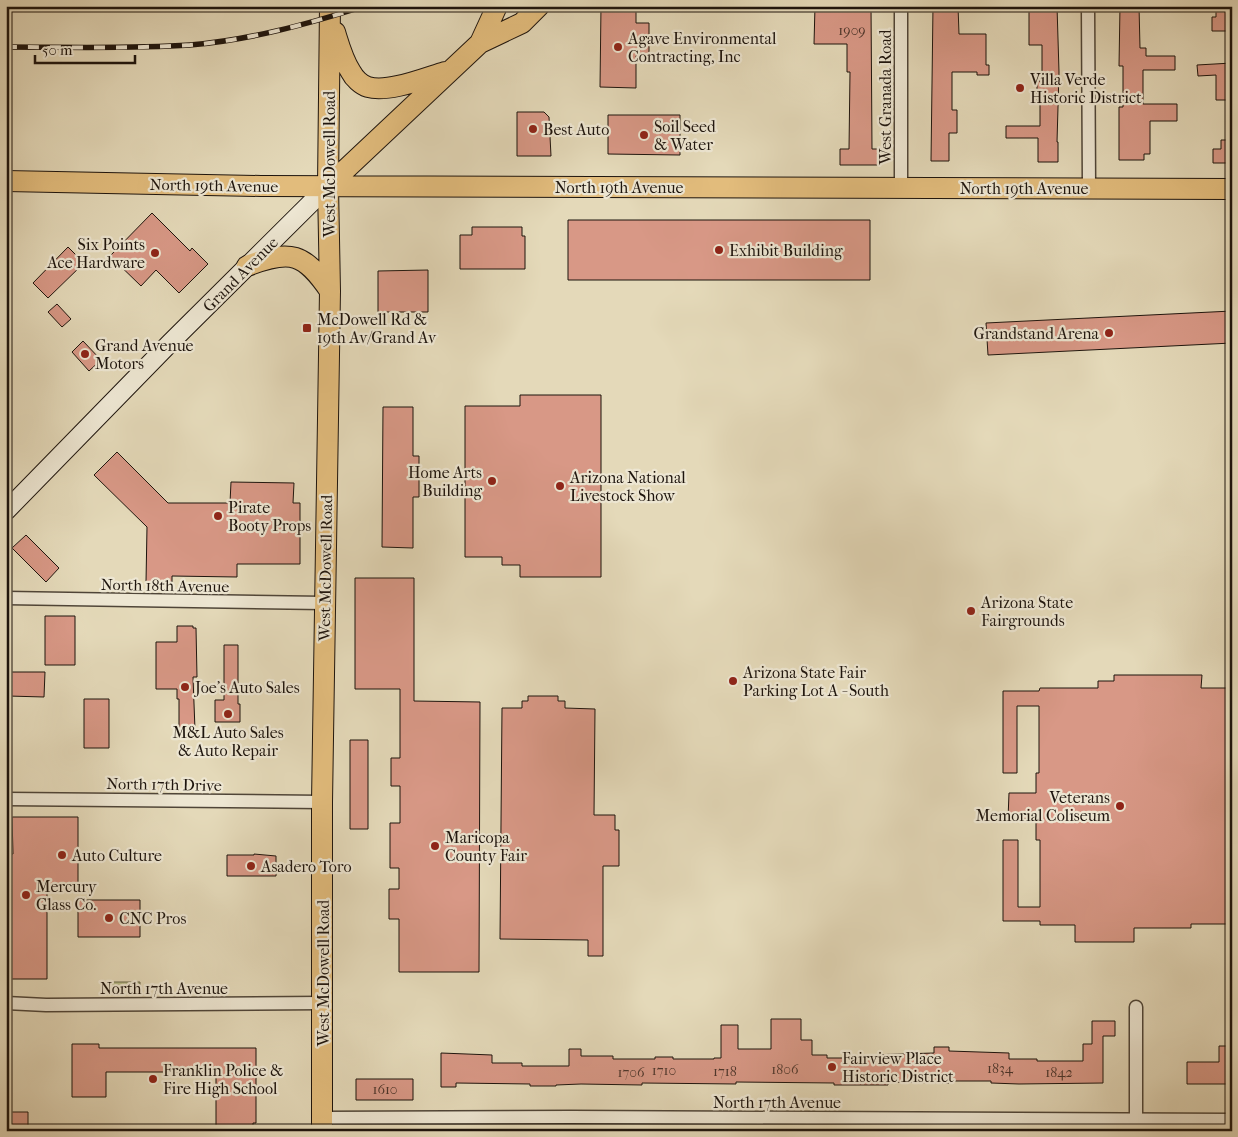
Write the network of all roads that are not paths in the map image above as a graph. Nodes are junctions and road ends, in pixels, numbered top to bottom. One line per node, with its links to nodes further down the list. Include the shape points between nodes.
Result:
1 (497, 6): 6 (main road, Grand Avenue)
2 (539, 6): 6 (main road, Grand Avenue, via 522,23)
3 (901, 6): 10 (street, West Granada Road)
4 (1088, 6): 11 (street)
5 (330, 12): 7 (main road, via 350,71 367,87 392,87); 9 (main road, West McDowell Road)
6 (480, 43): 7 (main road, Grand Avenue)
7 (449, 71): 9 (main road, Grand Avenue)
8 (6, 181): 9 (main road, North 19th Avenue)
9 (328, 186): 10 (main road, North 19th Avenue); 13 (main road, Grand Avenue); 14 (main road, West McDowell Road)
10 (901, 187): 11 (main road, North 19th Avenue)
11 (1088, 188): 12 (main road, North 19th Avenue)
12 (1232, 189)
13 (247, 266): 14 (main road, via 270,258 298,258 310,265); 15 (main road, Grand Avenue)
14 (330, 291): 17 (main road, West McDowell Road)
15 (6, 511)
16 (6, 598): 17 (street, North 18th Avenue)
17 (324, 603): 19 (main road, West McDowell Road)
18 (6, 799): 19 (street, North 17th Drive)
19 (322, 802): 21 (main road, West McDowell Road)
20 (6, 1003): 21 (street, North 17th Avenue)
21 (323, 1003): 24 (main road, West McDowell Road)
22 (1136, 1007): 25 (street)
23 (1232, 1120): 25 (street, North 17th Avenue)
24 (322, 1124): 25 (street, North 17th Avenue, via 837,1118)
25 (1136, 1126)

